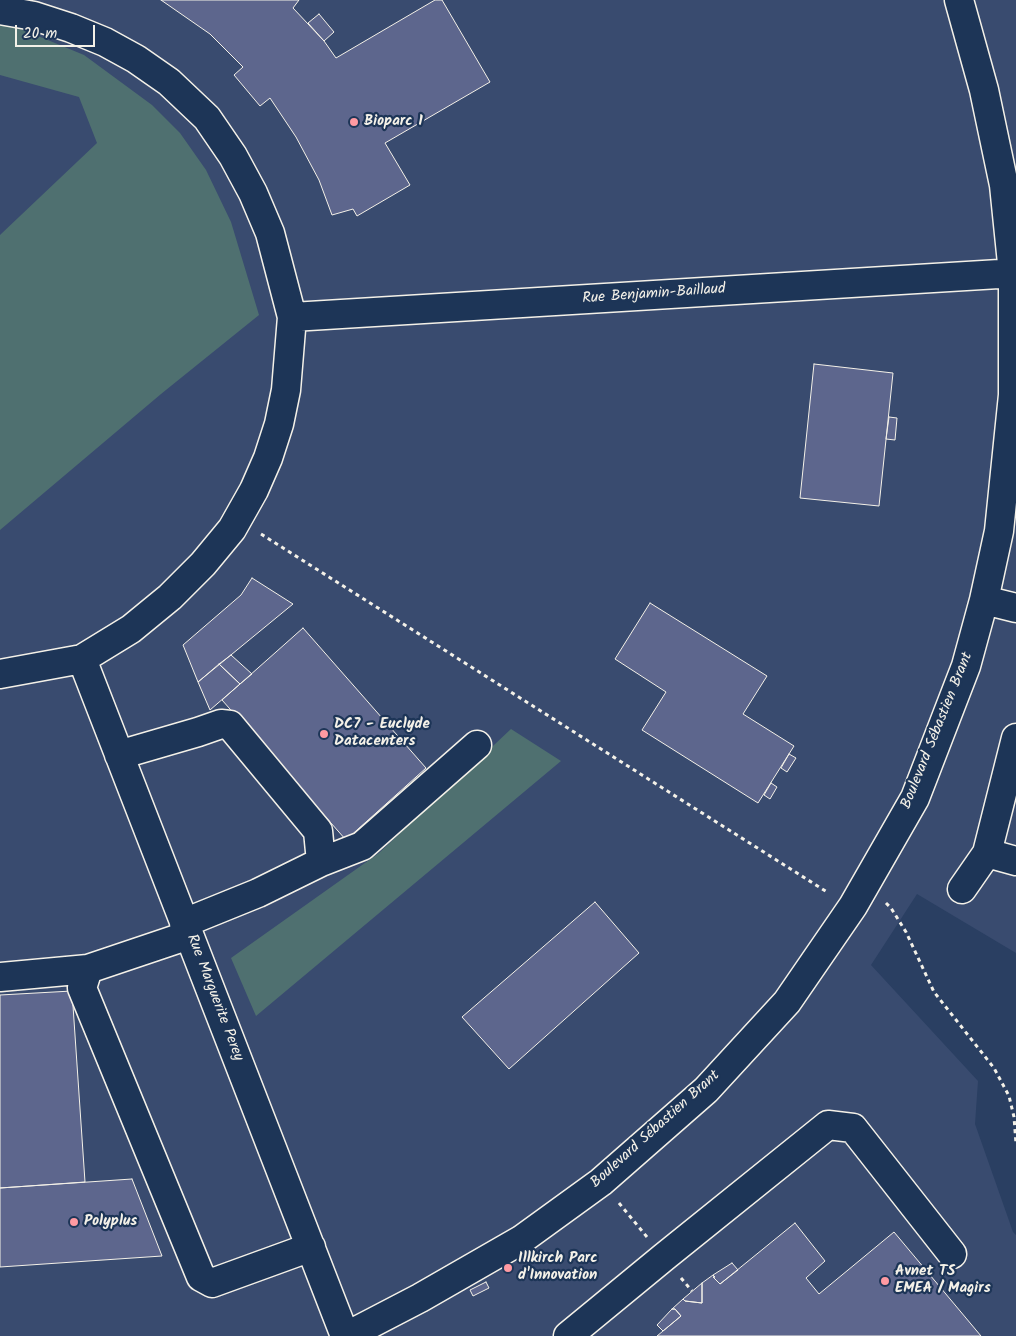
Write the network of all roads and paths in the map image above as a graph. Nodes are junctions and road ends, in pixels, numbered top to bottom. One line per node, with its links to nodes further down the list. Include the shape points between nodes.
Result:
1 (959, 0): 4 (street, Boulevard Sébastien Brant, via 984,90 1004,184)
2 (36, 8): 3 (street); 5 (street, via 136,59 169,82 207,118 253,193 270,233)
3 (0, 10)
4 (1014, 273): 5 (street, Rue Benjamin-Baillaud); 7 (street, Boulevard Sébastien Brant, via 1013,395 999,531)
5 (292, 317): 6 (street, via 286,390 279,424 254,490)
6 (237, 519): 9 (street, via 203,564 170,597 131,629); 19 (path)
7 (984, 600): 8 (street); 17 (street, Boulevard Sébastien Brant, via 966,666 915,798)
8 (1016, 608)
9 (82, 660): 10 (street); 13 (street, Rue Marguerite Perey)
10 (0, 674)
11 (1016, 738): 14 (street)
12 (476, 745): 16 (street, via 362,846)
13 (119, 755): 16 (street, via 220,724 230,725 318,831); 20 (street, Rue Marguerite Perey)
14 (987, 853): 15 (street); 18 (street)
15 (1016, 861)
16 (320, 862): 20 (street)
17 (866, 884): 23 (path, via 891,908 934,992 994,1068 1009,1096); 26 (street, Boulevard Sébastien Brant, via 787,1002 706,1090 601,1182 521,1240)
18 (962, 889)
19 (826, 892)
20 (187, 929): 21 (street); 24 (street, Rue Marguerite Perey)
21 (88, 969): 22 (street); 24 (street, via 82,988 201,1277 212,1283)
22 (0, 977)
23 (1016, 1144)
24 (311, 1247): 26 (street, Rue Marguerite Perey)
25 (952, 1254): 27 (street, via 853,1128 828,1125)
26 (346, 1336)
27 (568, 1336)

